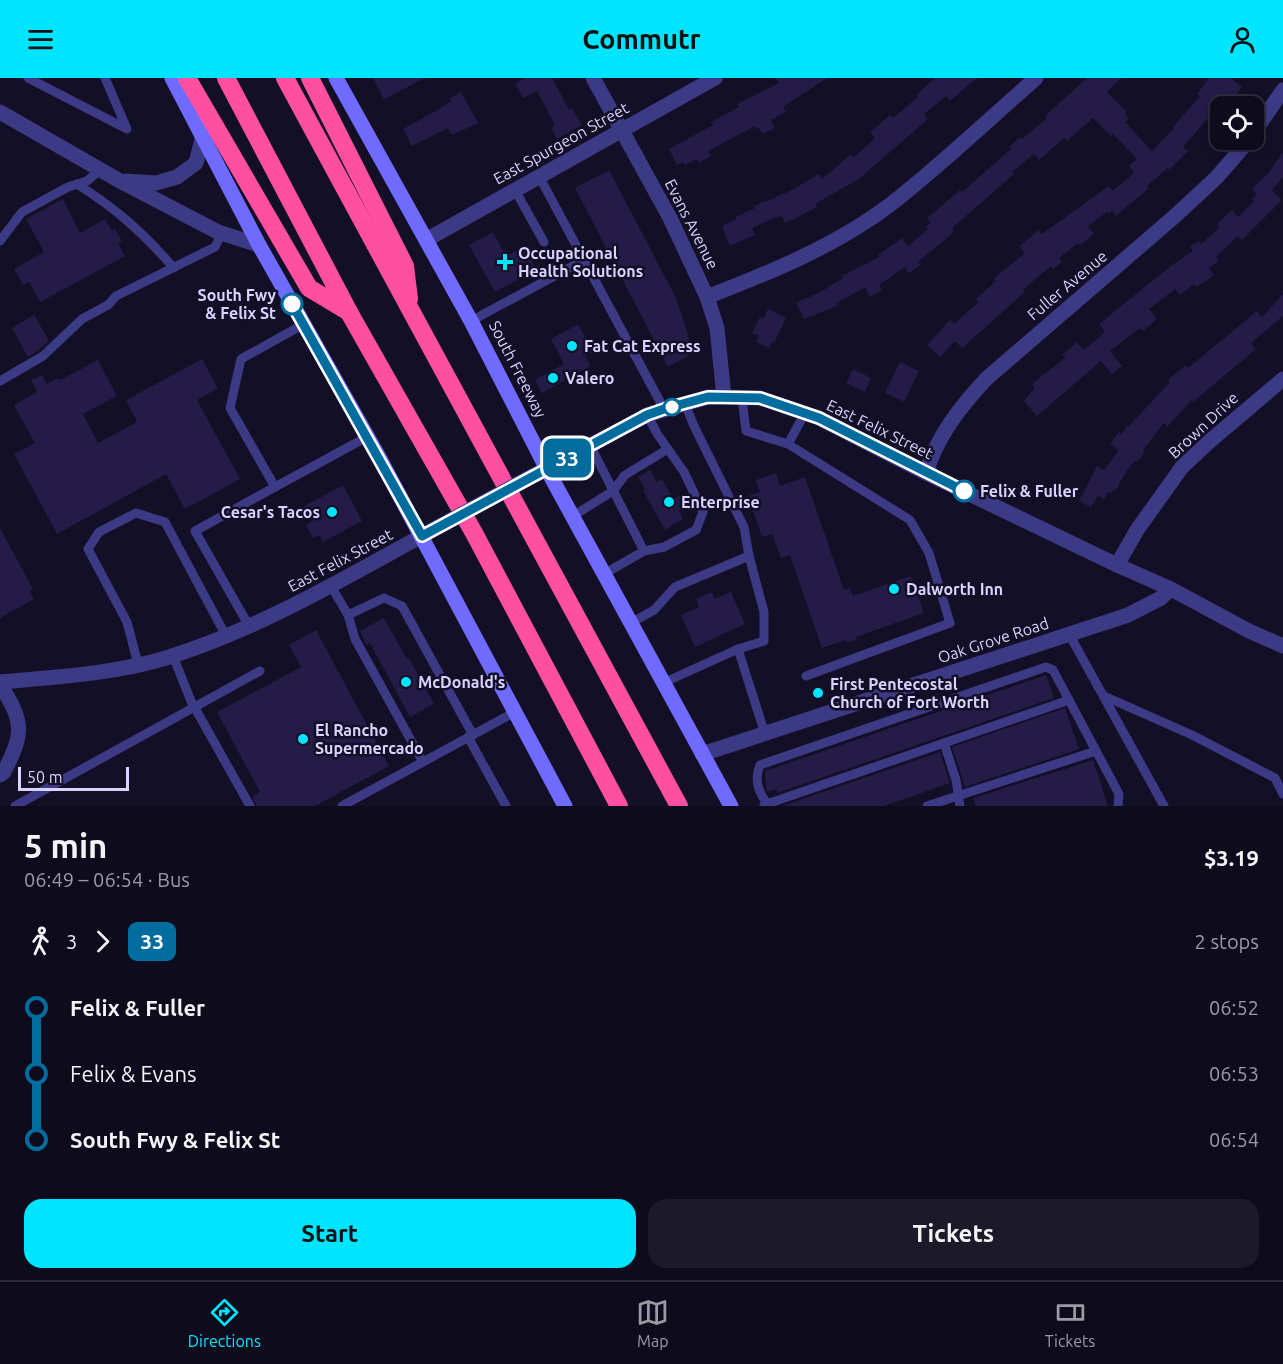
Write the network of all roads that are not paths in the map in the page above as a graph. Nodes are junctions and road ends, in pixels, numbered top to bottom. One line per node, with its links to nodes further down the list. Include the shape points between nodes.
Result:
1 (28, 78): 2 (lane, via 127,129)
2 (105, 78)
3 (172, 78): 16 (main road)
4 (187, 78): 32 (highway, via 309,288)
5 (226, 78): 32 (highway)
6 (285, 78): 31 (highway)
7 (310, 78): 31 (highway, via 405,266)
8 (336, 78): 24 (main road, South Freeway)
9 (593, 78): 15 (street, Evans Avenue)
10 (715, 78): 15 (street, East Spurgeon Street)
11 (1036, 78): 30 (street, via 890,205 804,257)
12 (1283, 90): 14 (street)
13 (0, 112): 18 (street)
14 (1264, 118)
15 (622, 129): 19 (street, East Spurgeon Street); 30 (street, Evans Avenue)
16 (203, 135): 20 (street, via 196,163 177,177 156,183); 27 (main road)
17 (1240, 150): 48 (street, Fuller Avenue, via 1175,216 986,379 945,431)
18 (100, 170): 20 (street); 21 (lane)
19 (540, 176): 22 (street, East Spurgeon Street); 28 (lane)
20 (120, 181): 23 (street)
21 (77, 184): 25 (lane, via 22,212); 29 (lane, via 142,232)
22 (515, 190): 24 (street, East Spurgeon Street); 26 (lane)
23 (222, 233): 27 (street); 29 (lane, via 215,248)
24 (426, 240): 33 (main road, South Freeway)
25 (0, 241)
26 (544, 242)
27 (259, 245): 34 (main road)
28 (584, 260): 33 (lane); 40 (lane)
29 (174, 268): 36 (lane, via 116,296 82,319 43,356)
30 (707, 297): 37 (street, Evans Avenue, via 717,328)
31 (410, 309): 92 (highway)
32 (351, 314): 91 (highway, via 474,533)
33 (471, 321): 47 (main road, South Freeway)
34 (304, 324): 43 (main road); 49 (lane, via 241,359 230,408)
35 (1283, 379): 55 (street, Brown Drive, via 1182,467)
36 (0, 381)
37 (724, 397): 38 (street, East Felix Street); 39 (street, East Felix Street)
38 (742, 398): 41 (street, East Felix Street, via 760,398); 44 (lane, via 746,431)
39 (685, 403): 40 (street, East Felix Street); 54 (lane, via 744,527)
40 (664, 409): 42 (street, East Felix Street)
41 (805, 413): 44 (lane); 48 (street, East Felix Street)
42 (647, 415): 45 (street, East Felix Street); 46 (lane)
43 (368, 437): 49 (lane); 52 (main road)
44 (788, 444): 69 (lane, via 910,520 929,553 950,623)
45 (590, 445): 47 (street, East Felix Street); 50 (lane)
46 (668, 449): 50 (lane, via 625,475); 53 (lane, via 703,512 696,531 664,547)
47 (540, 472): 51 (main road, South Freeway); 52 (street, East Felix Street, bridge)
48 (926, 473): 55 (street, East Felix Street)
49 (275, 488): 61 (lane, via 195,531)
50 (613, 491): 51 (lane); 53 (lane)
51 (573, 516): 56 (main road, South Freeway)
52 (422, 536): 57 (street, East Felix Street); 75 (main road)
53 (644, 551): 56 (lane)
54 (749, 556): 60 (lane, via 675,587 654,610); 65 (lane, via 764,612 765,641)
55 (1117, 565): 58 (street, East Felix Street)
56 (604, 574): 60 (main road, South Freeway)
57 (332, 586): 59 (lane); 61 (street, East Felix Street)
58 (1172, 589): 62 (street, Oak Grove Road, via 1128,615); 64 (street)
59 (348, 615): 77 (lane, via 384,598 402,606); 81 (lane, via 355,639)
60 (631, 623): 71 (main road, South Freeway)
61 (249, 626): 63 (street, East Felix Street)
62 (1069, 634): 72 (lane); 76 (street, Oak Grove Road)
63 (226, 636): 66 (street, East Felix Street); 67 (lane, via 165,522 136,513 99,532 88,549 128,622)
64 (1283, 646)
65 (738, 649): 71 (lane); 76 (lane)
66 (172, 656): 67 (street, East Felix Street); 74 (lane)
67 (138, 664): 70 (street, East Felix Street)
68 (260, 671): 74 (lane)
69 (806, 676)
70 (0, 683): 82 (street, via 20,724 18,745)
71 (663, 683): 80 (main road, South Freeway)
72 (1104, 696): 83 (lane, via 1275,778); 96 (lane)
73 (1069, 700): 78 (lane); 79 (lane); 85 (lane, via 1053,670 1046,667 760,765 756,772 759,795)
74 (194, 707): 86 (lane); 87 (lane)
75 (514, 712): 77 (lane); 90 (main road)
76 (765, 734): 80 (street, Oak Grove Road)
77 (471, 736): 81 (lane); 89 (lane)
78 (944, 743): 84 (lane); 85 (lane)
79 (1096, 751): 84 (lane); 95 (lane, via 1119,794)
80 (702, 754): 93 (main road, South Freeway)
81 (423, 762): 88 (lane)
82 (0, 774)
83 (1283, 794)
84 (959, 801): 94 (lane)
85 (765, 805)
86 (15, 806)
87 (250, 806)
88 (342, 806)
89 (506, 806)
90 (565, 806)
91 (619, 806)
92 (679, 806)
93 (731, 806)
94 (927, 806)
95 (1118, 806)
96 (1164, 806)

